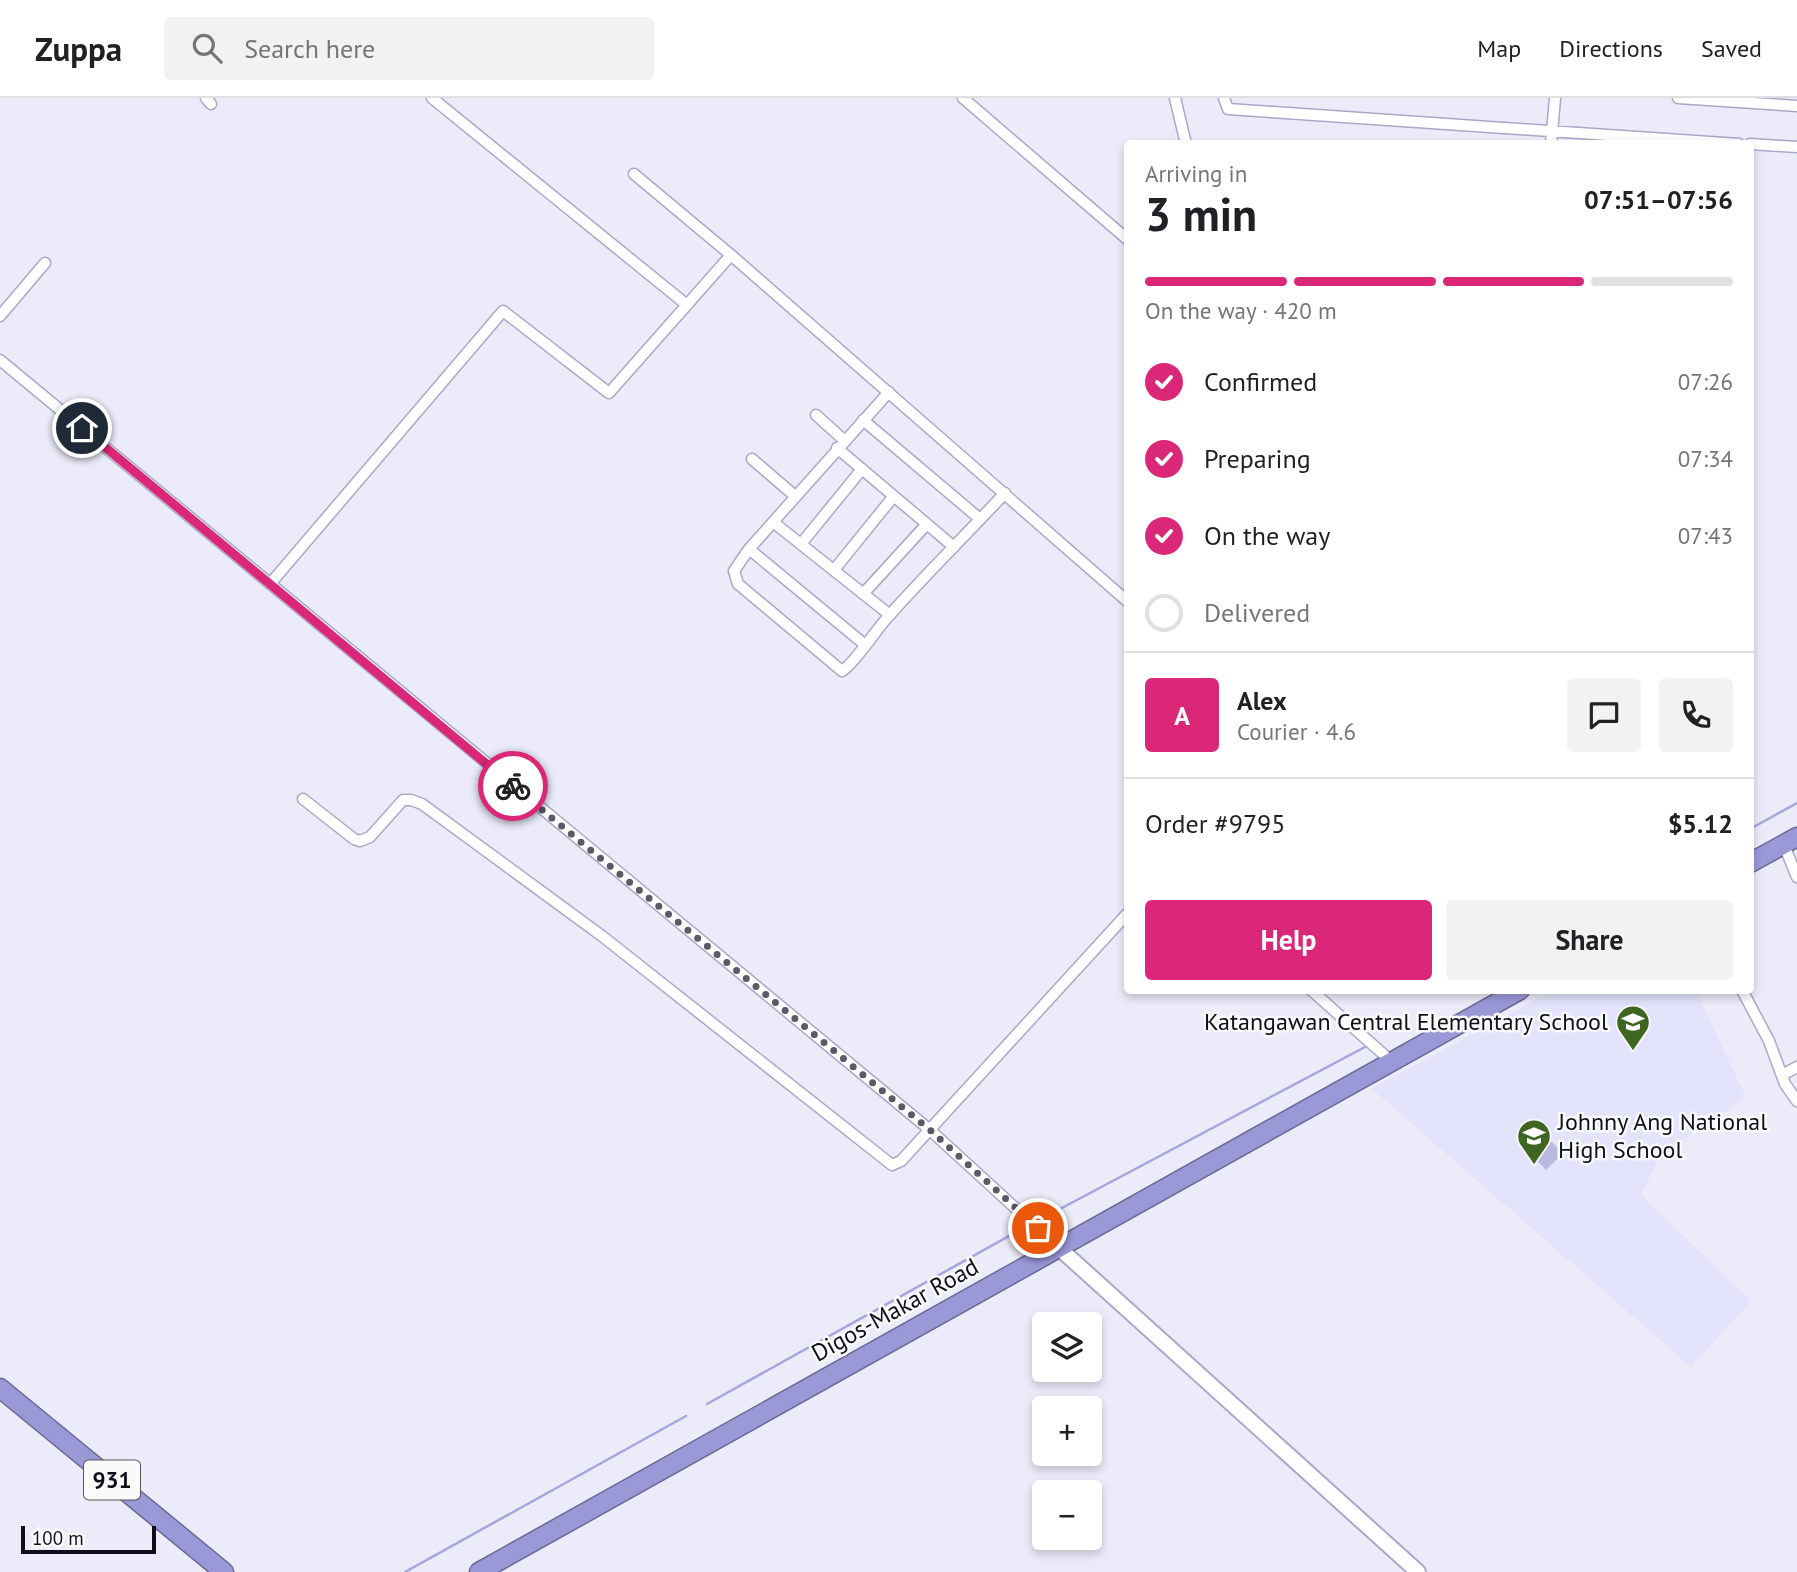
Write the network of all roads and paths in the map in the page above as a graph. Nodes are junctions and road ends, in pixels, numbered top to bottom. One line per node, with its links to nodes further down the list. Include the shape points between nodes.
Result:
1 (432, 98): 19 (street)
2 (962, 98): 16 (street)
3 (1175, 98): 10 (street)
4 (1224, 98): 9 (street, via 1227,109)
5 (1555, 98): 9 (street)
6 (1678, 98): 7 (street)
7 (1748, 100): 8 (street)
8 (1797, 106)
9 (1552, 131): 11 (street); 12 (street)
10 (1185, 140)
11 (1551, 140)
12 (1681, 140)
13 (1754, 144): 14 (street)
14 (1797, 147)
15 (634, 174): 17 (street)
16 (1124, 236)
17 (731, 256): 19 (street); 22 (street)
18 (45, 263): 20 (street)
19 (687, 305): 38 (street, via 608,393 503,311)
20 (0, 316)
21 (0, 360): 38 (street)
22 (889, 393): 24 (street); 28 (street)
23 (816, 415): 25 (street)
24 (863, 420): 25 (street); 31 (street)
25 (841, 444): 27 (street); 29 (street)
26 (752, 459): 29 (street)
27 (862, 469): 30 (street); 34 (street)
28 (1005, 493): 31 (street); 40 (street)
29 (795, 496): 32 (street)
30 (893, 496): 33 (street); 37 (street)
31 (980, 519): 35 (street)
32 (773, 522): 34 (street); 36 (street)
33 (926, 525): 35 (street); 39 (street)
34 (801, 544): 37 (street)
35 (954, 547): 41 (street)
36 (749, 548): 42 (street); 42 (street, via 733,571 738,584 837,668 846,669)
37 (834, 570): 39 (street)
38 (270, 584): 55 (street)
39 (863, 594): 41 (street)
40 (1124, 598)
41 (890, 615): 42 (street)
42 (864, 645)
43 (303, 799): 55 (street, via 360,841 370,837 402,800 422,804 601,936 887,1163 897,1164)
44 (1790, 841): 45 (highway); 46 (street)
45 (1754, 861)
46 (1797, 877)
47 (1124, 917): 55 (street)
48 (1316, 994): 51 (street)
49 (1513, 994): 51 (highway, Digos-Makar Road)
50 (1744, 994): 53 (street)
51 (1391, 1061): 56 (highway, Digos-Makar Road)
52 (1797, 1067): 53 (street)
53 (1782, 1074): 54 (street)
54 (1797, 1101)
55 (930, 1130): 56 (street)
56 (1058, 1247): 61 (highway, Digos-Makar Road); 62 (street)
57 (0, 1388): 60 (highway, 931)
58 (0, 1402): 59 (highway, 931)
59 (207, 1572)
60 (224, 1572)
61 (479, 1572)
62 (1418, 1572)

